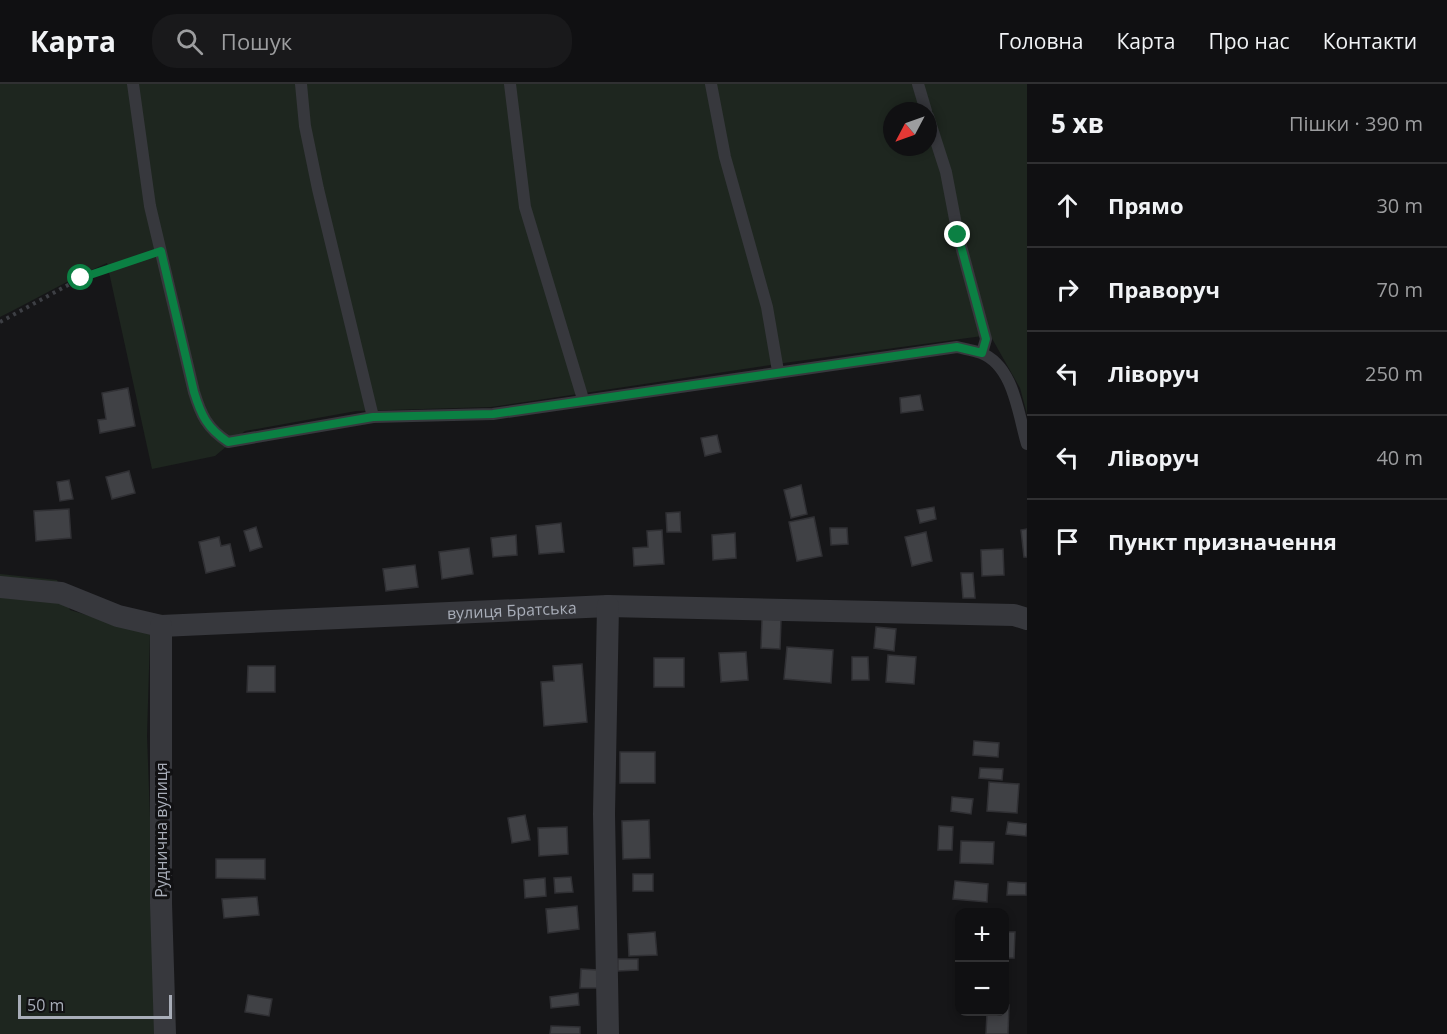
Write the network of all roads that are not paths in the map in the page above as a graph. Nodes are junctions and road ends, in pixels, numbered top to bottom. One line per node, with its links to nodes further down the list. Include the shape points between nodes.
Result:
1 (133, 84): 11 (lane, via 150,207 201,415 214,433 228,442)
2 (301, 84): 11 (lane, via 318,189)
3 (510, 84): 10 (lane, via 525,207)
4 (711, 84): 9 (lane)
5 (918, 84): 6 (lane)
6 (923, 102)
7 (937, 146): 8 (lane, via 986,339)
8 (982, 353): 9 (lane, via 957,347); 12 (lane, via 1000,366 1011,388)
9 (778, 371): 10 (lane)
10 (583, 399): 11 (lane, via 493,414)
11 (373, 417)
12 (1027, 444)
13 (0, 587): 16 (street, вулиця Братська, via 61,593 118,616)
14 (608, 606): 15 (street, вулиця Братська, via 1014,615); 16 (street, вулиця Братська); 18 (street, via 604,814)
15 (1027, 619)
16 (161, 626): 17 (street, Руднична вулиця)
17 (165, 1034)
18 (608, 1034)

